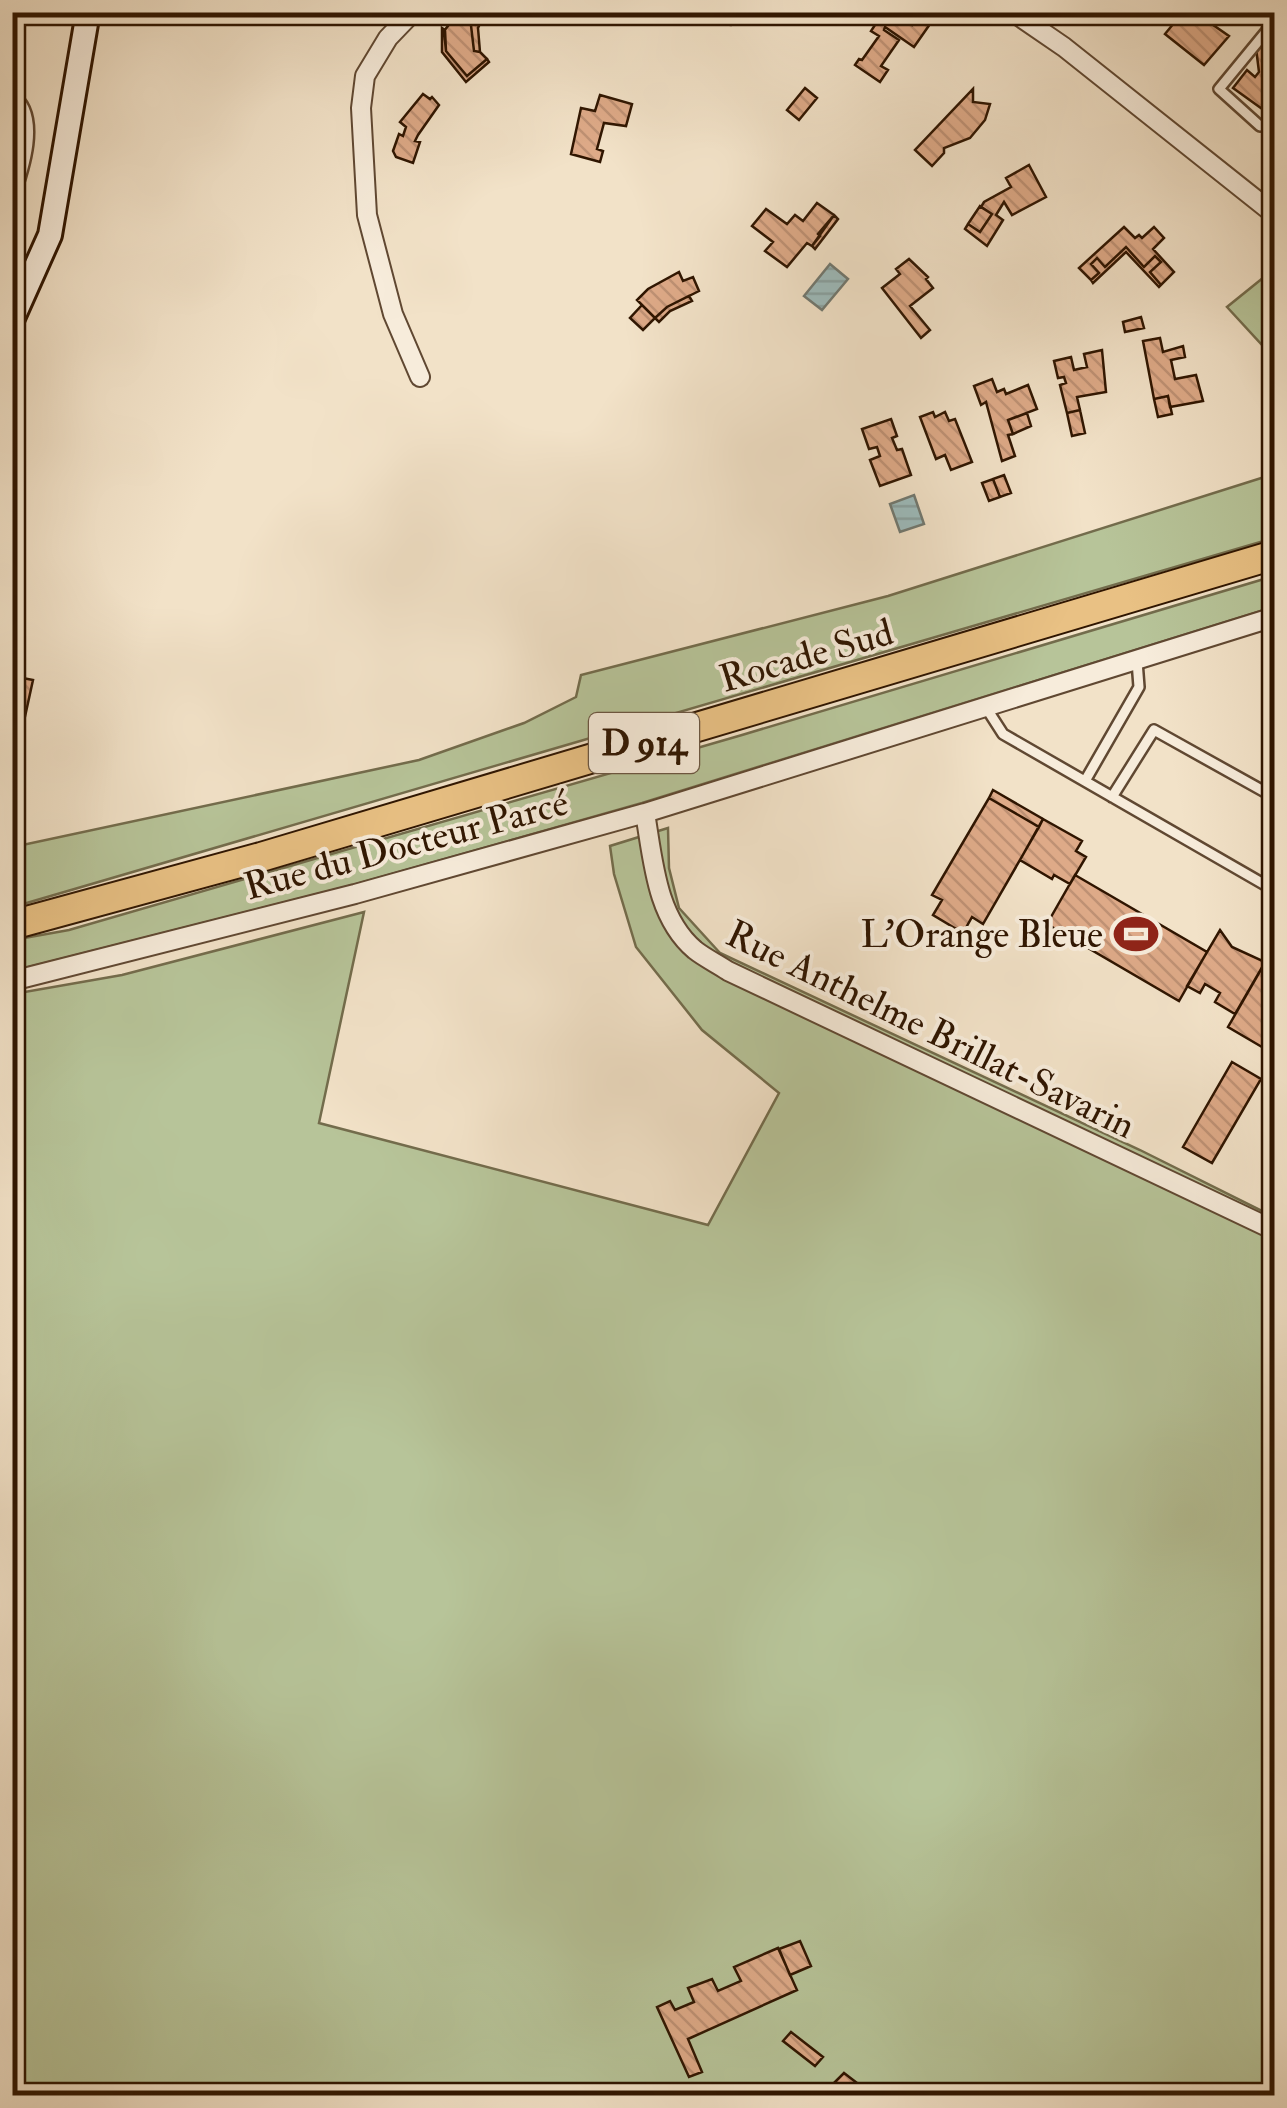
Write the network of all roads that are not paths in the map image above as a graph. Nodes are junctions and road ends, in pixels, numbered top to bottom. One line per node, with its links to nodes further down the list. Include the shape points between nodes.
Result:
1 (88, 12): 9 (street, via 50,235)
2 (412, 12): 11 (street, via 365,76 361,108 367,215 393,314)
3 (1013, 12): 8 (street)
4 (1274, 22): 6 (lane, via 1219,89)
5 (12, 94): 7 (lane, via 28,114)
6 (1260, 126)
7 (12, 202)
8 (1274, 214)
9 (19, 297): 10 (street)
10 (12, 320)
11 (420, 377)
12 (1274, 556): 21 (main road, Rocade Sud / D 914, via 260,857)
13 (1274, 617): 14 (street, Rue du Docteur Parcé)
14 (1137, 658): 15 (street, Rue du Docteur Parcé); 16 (lane, via 1139,687)
15 (985, 706): 16 (lane, via 1003,734); 19 (street, Rue du Docteur Parcé)
16 (1085, 782): 17 (lane)
17 (1112, 797): 18 (lane, via 1154,730); 20 (lane)
18 (1274, 797)
19 (644, 812): 22 (street, Rue du Docteur Parcé); 23 (street, Rue Anthelme Brillat-Savarin, via 658,890 694,949 746,980)
20 (1274, 890)
21 (12, 924)
22 (12, 981)
23 (1274, 1230)

